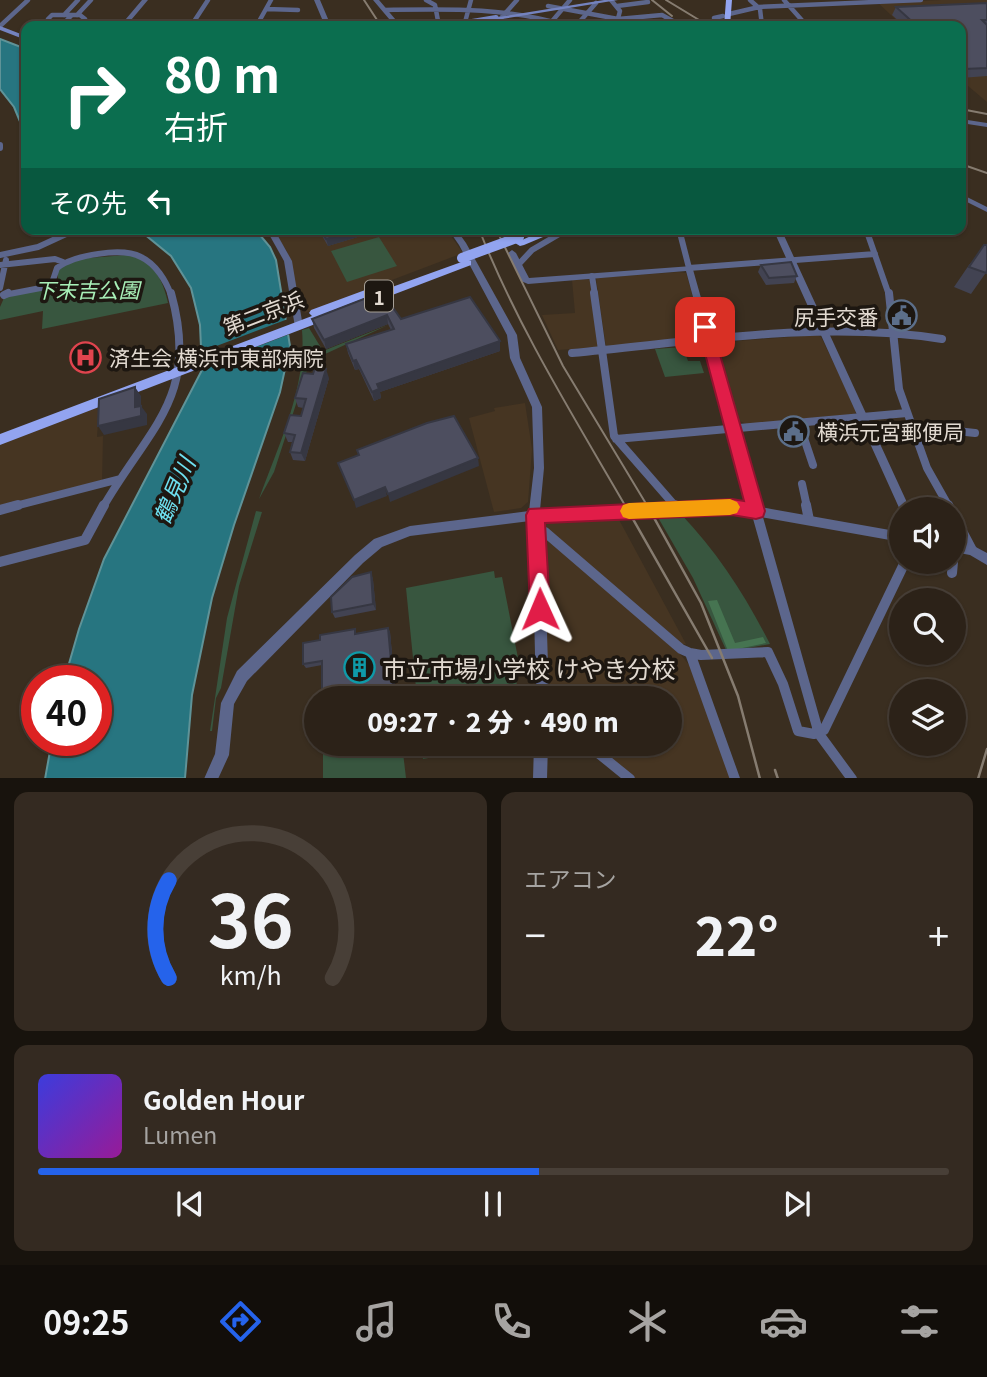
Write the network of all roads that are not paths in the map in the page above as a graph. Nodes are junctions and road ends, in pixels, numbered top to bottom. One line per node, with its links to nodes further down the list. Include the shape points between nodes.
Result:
1 (27, 0): 66 (street)
2 (78, 0): 36 (street)
3 (91, 0): 37 (street)
4 (145, 0): 48 (street)
5 (208, 0): 49 (street)
6 (271, 0): 28 (street)
7 (317, 0): 51 (street)
8 (376, 0): 30 (street)
9 (426, 0): 31 (street)
10 (471, 0): 32 (street)
11 (517, 0): 40 (street)
12 (570, 0): 27 (street)
13 (723, 0): 39 (highway)
14 (729, 0): 39 (highway)
15 (750, 0): 26 (street)
16 (784, 0): 25 (street)
17 (911, 0): 18 (street); 22 (street)
18 (921, 0)
19 (647, 1): 23 (street); 38 (street)
20 (597, 2): 21 (main road); 27 (main road); 34 (street)
21 (614, 2): 23 (street); 42 (street, via 620,12)
22 (849, 2): 25 (street)
23 (636, 4): 35 (street)
24 (548, 6): 27 (street)
25 (789, 6): 26 (street); 65 (street)
26 (759, 7): 39 (street); 64 (street)
27 (563, 8): 33 (main road); 34 (street); 44 (street)
28 (266, 9): 29 (street); 50 (street)
29 (298, 10)
30 (384, 10): 31 (street); 52 (street)
31 (436, 10): 32 (street); 53 (street)
32 (467, 11): 40 (street); 54 (street)
33 (522, 14): 40 (main road); 44 (street)
34 (587, 14): 42 (street); 59 (street)
35 (645, 14): 38 (street); 43 (street); 60 (street)
36 (64, 15): 37 (street); 45 (street, via 48,19)
37 (74, 15): 46 (street); 47 (street)
38 (662, 15): 61 (street)
39 (726, 15): 41 (street); 62 (highway); 63 (highway)
40 (502, 16): 55 (main road, bridge); 56 (street); 57 (street)
41 (714, 18)
42 (618, 19): 43 (street)
43 (632, 19)
44 (551, 20): 58 (street)
45 (59, 21)
46 (66, 21)
47 (83, 21)
48 (128, 21)
49 (194, 21)
50 (260, 21)
51 (327, 21)
52 (396, 21)
53 (437, 21)
54 (464, 21)
55 (475, 21)
56 (478, 21)
57 (498, 21)
58 (554, 21)
59 (581, 21)
60 (651, 21)
61 (671, 21)
62 (724, 21)
63 (727, 21)
64 (761, 21)
65 (802, 21)
66 (0, 27): 67 (main road)
67 (21, 36)
68 (966, 122): 69 (street)
69 (987, 125)
70 (966, 200): 71 (street)
71 (987, 210)
72 (64, 235): 84 (street)
73 (274, 235): 92 (street, via 288,261)
74 (456, 235): 117 (street, via 512,335 515,358 537,407)
75 (529, 235): 81 (highway, 第二京浜 / 1)
76 (538, 235): 81 (highway, 第二京浜 / 1)
77 (558, 235): 88 (street)
78 (681, 235): 89 (street)
79 (780, 235): 85 (street)
80 (868, 235): 83 (street)
81 (520, 240): 92 (highway, 第二京浜 / 1)
82 (512, 253): 88 (street)
83 (874, 254): 85 (street); 94 (street, via 890,297)
84 (4, 255): 87 (street)
85 (792, 260): 89 (street); 93 (street)
86 (63, 262): 87 (street); 91 (street, via 51,286); 99 (street, via 127,254 146,259 159,272 172,298 181,340)
87 (2, 265): 91 (street)
88 (518, 265): 90 (street, via 528,281)
89 (689, 268): 90 (street); 96 (street)
90 (593, 276): 97 (street)
91 (1, 294)
92 (294, 325): 99 (highway, 第二京浜 / 1)
93 (823, 331): 94 (street); 96 (street); 101 (street)
94 (894, 333): 95 (street); 100 (street)
95 (943, 339)
96 (709, 340): 97 (street); 104 (street)
97 (602, 350): 98 (street); 107 (street)
98 (572, 353)
99 (181, 368): 105 (highway, 第二京浜 / 1); 108 (highway, 第二京浜 / 1); 110 (street, via 165,414)
100 (907, 413): 101 (street); 103 (street)
101 (862, 417): 102 (street); 112 (street)
102 (799, 423): 104 (street); 109 (street)
103 (910, 426): 106 (street); 113 (street)
104 (733, 428): 107 (street); 116 (street)
105 (0, 431)
106 (975, 433)
107 (616, 439): 114 (street)
108 (0, 440)
109 (813, 466)
110 (120, 480): 115 (street); 125 (street, via 85,540)
111 (802, 484): 118 (street)
112 (899, 497)
113 (944, 497)
114 (676, 509): 116 (street); 117 (street)
115 (0, 510)
116 (756, 511): 118 (street); 129 (street)
117 (536, 515): 119 (street); 132 (street, via 410,531 368,550 242,676 228,703 222,755)
118 (809, 520): 120 (street)
119 (537, 531): 127 (street, via 545,532); 128 (street)
120 (889, 535)
121 (966, 539): 123 (street)
122 (966, 549): 123 (street)
123 (972, 550): 124 (street)
124 (987, 561)
125 (0, 562)
126 (899, 574): 129 (street)
127 (690, 653): 129 (street, via 768,652 798,731); 135 (street)
128 (542, 686)
129 (819, 734): 136 (street)
130 (541, 756): 133 (street)
131 (601, 756): 134 (street)
132 (211, 778)
133 (540, 778)
134 (628, 778)
135 (735, 778)
136 (851, 778)

